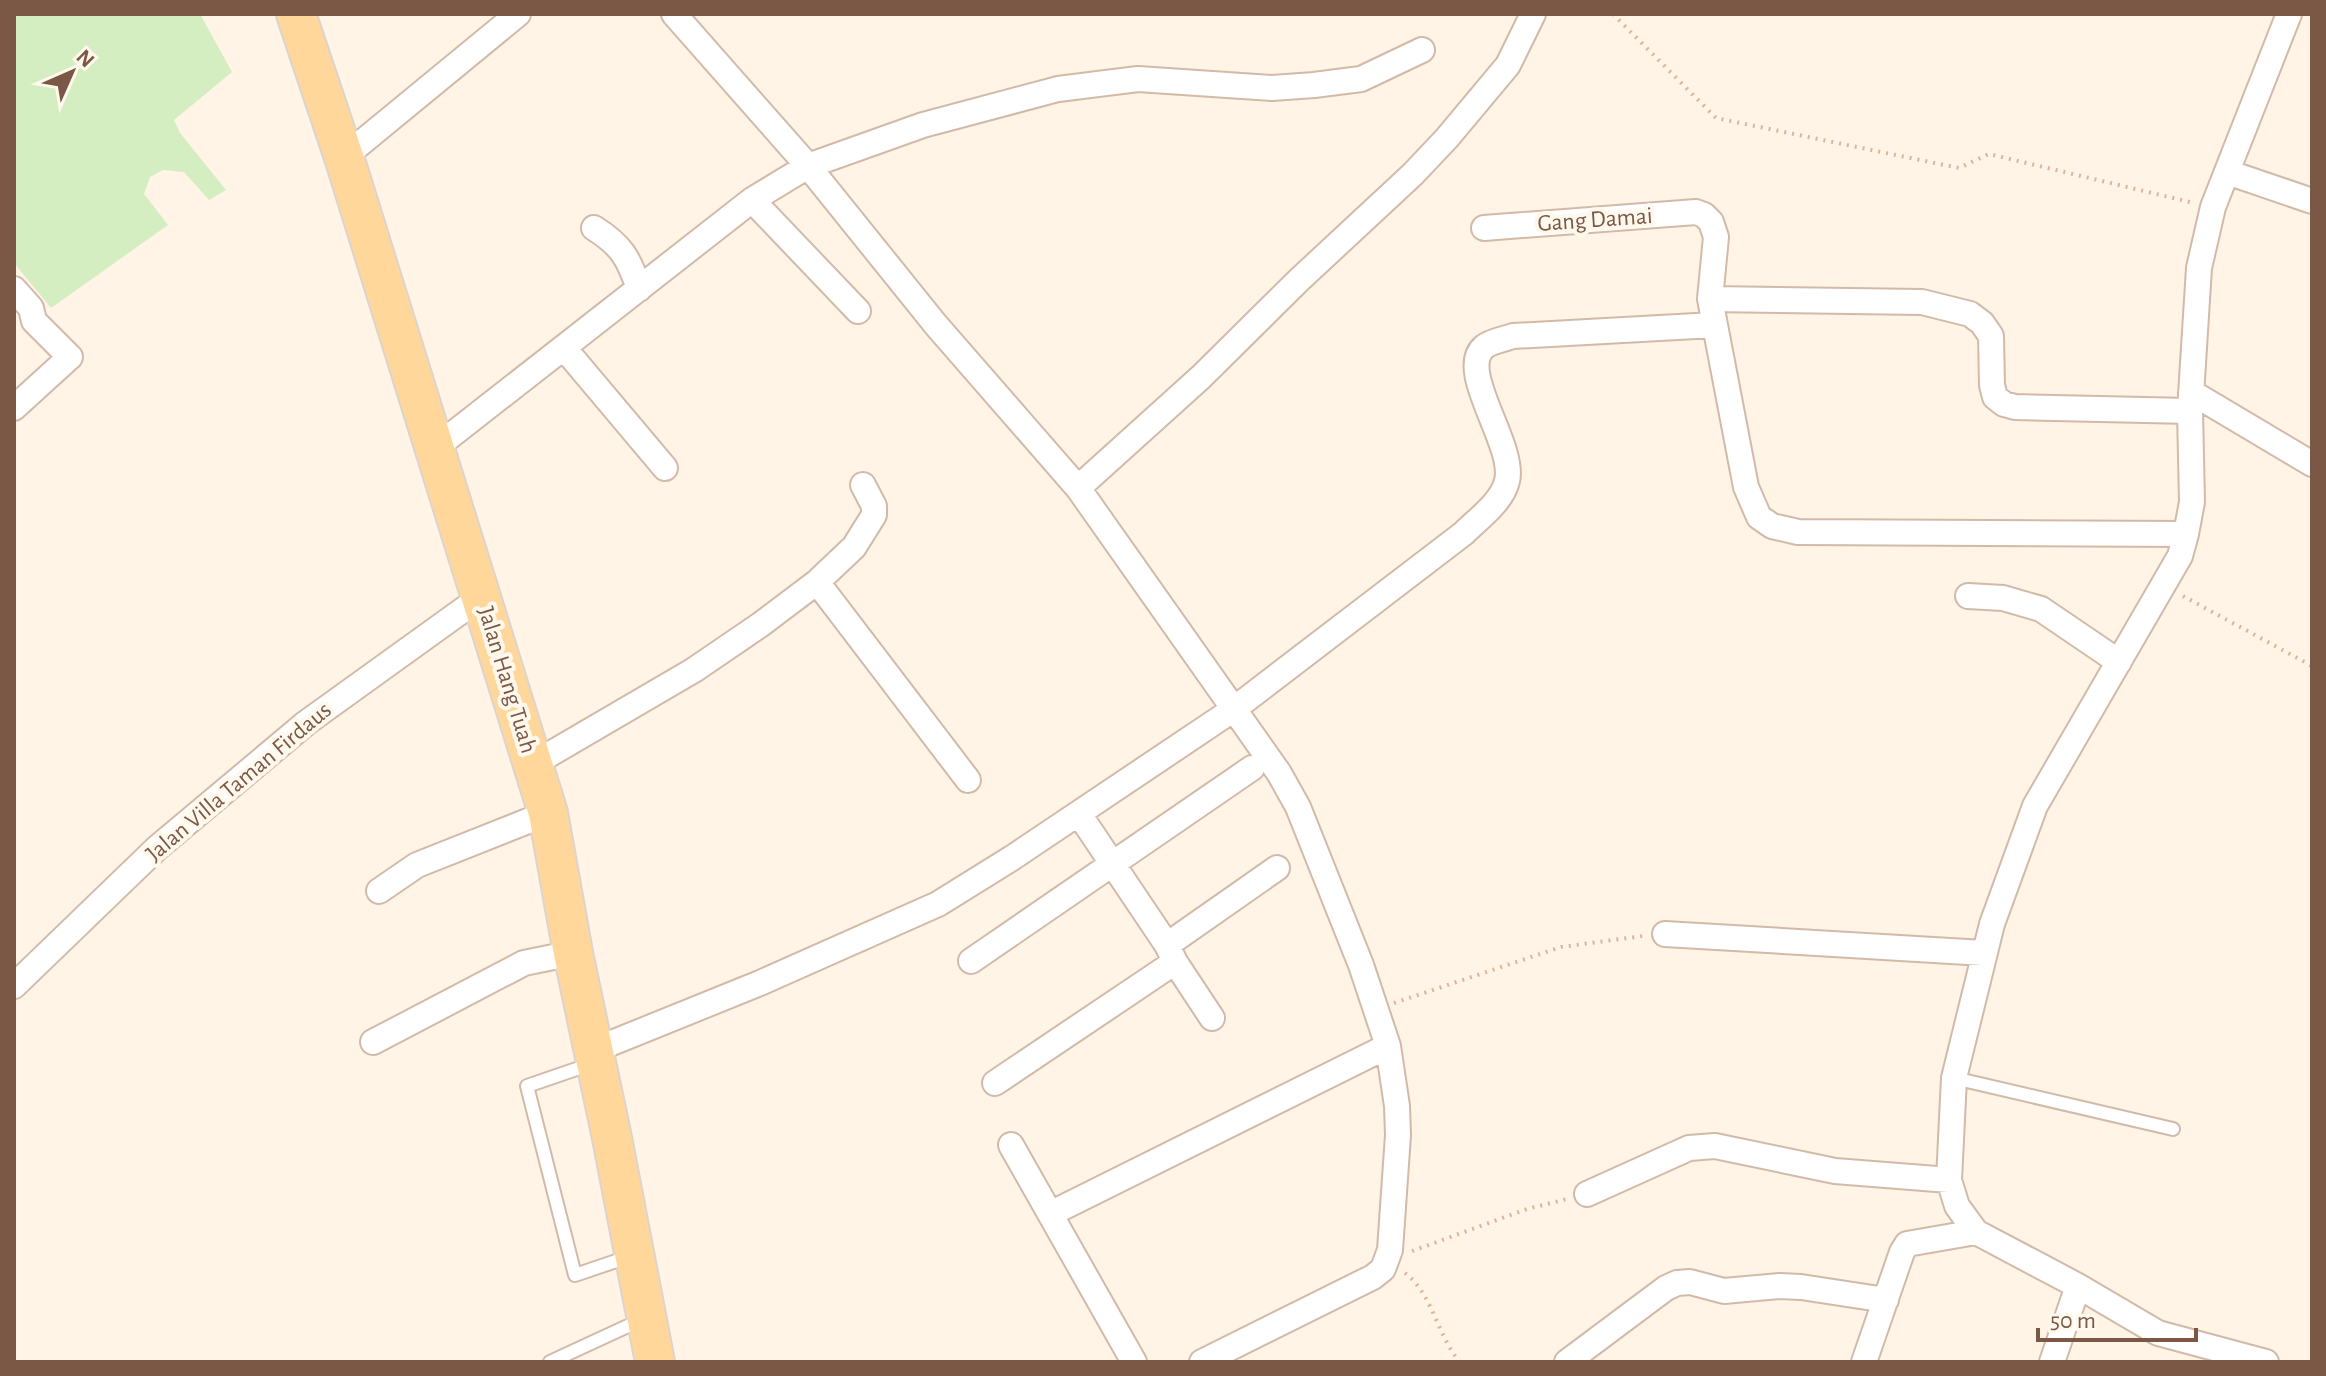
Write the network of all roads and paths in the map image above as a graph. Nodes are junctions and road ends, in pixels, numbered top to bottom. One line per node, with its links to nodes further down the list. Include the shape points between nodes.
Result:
1 (296, 14): 8 (main road, Jalan Hang Tuah)
2 (518, 14): 8 (street)
3 (675, 14): 9 (street)
4 (1533, 14): 28 (street, via 1508,65 1413,174)
5 (1613, 14): 13 (path, via 1716,118 1959,168 1989,154)
6 (2289, 14): 10 (street)
7 (1422, 50): 9 (street, via 1361,79 1314,85 1272,88 1138,79 1058,89 923,125)
8 (344, 157): 24 (main road, Jalan Hang Tuah)
9 (808, 166): 11 (street); 28 (street, via 936,325)
10 (2227, 172): 12 (street); 13 (street)
11 (752, 200): 17 (street); 19 (street)
12 (2312, 201)
13 (2213, 207): 22 (street, via 2199,268)
14 (594, 228): 17 (street, via 625,253)
15 (1484, 228): 18 (street, Gang Damai, via 1696,212 1711,222 1716,237)
16 (14, 289): 23 (street, via 31,308 27,328 60,366)
17 (639, 289): 21 (street)
18 (1710, 299): 20 (street); 22 (street, via 1922,302 1970,314 1991,336 1995,397 2015,407)
19 (858, 311)
20 (1714, 325): 29 (street, via 1746,487 1759,517 1772,526 1798,532); 36 (street, via 1513,336 1485,346 1476,358 1477,376 1507,454 1508,481 1498,499 1464,533)
21 (564, 348): 24 (street); 26 (street)
22 (2191, 402): 25 (street); 29 (street, via 2192,502)
23 (14, 408)
24 (435, 448): 33 (main road, Jalan Hang Tuah)
25 (2312, 464)
26 (665, 468)
27 (863, 485): 30 (street, via 874,515 854,547)
28 (1078, 488): 36 (street)
29 (2186, 534): 31 (street)
30 (817, 582): 37 (street, via 694,670); 39 (street)
31 (2163, 585): 34 (street); 35 (path)
32 (1968, 596): 34 (street, via 2003,598 2041,609)
33 (481, 597): 37 (main road, Jalan Hang Tuah); 50 (street, Jalan Villa Taman Firdaus, via 306,723 237,780 157,848)
34 (2119, 662): 47 (street, via 2035,806)
35 (2312, 666)
36 (1234, 709): 41 (street); 51 (street, via 1298,807)
37 (533, 764): 40 (main road, Jalan Hang Tuah)
38 (1252, 768): 42 (street)
39 (968, 780)
40 (548, 813): 44 (street, via 417,865); 46 (main road, Jalan Hang Tuah)
41 (1079, 814): 42 (street); 55 (street, via 938,904)
42 (1112, 865): 48 (street); 49 (street)
43 (1277, 868): 48 (street)
44 (379, 891)
45 (1665, 934): 47 (street); 51 (path, via 1561,947)
46 (573, 953): 53 (street, via 524,963); 55 (main road, Jalan Hang Tuah)
47 (1984, 953): 56 (street)
48 (1171, 954): 52 (street); 57 (street)
49 (971, 961)
50 (14, 986)
51 (1376, 1009): 54 (street)
52 (1212, 1018)
53 (373, 1042)
54 (1388, 1046): 62 (street); 65 (street, via 1398,1135)
55 (594, 1057): 64 (main road, Jalan Hang Tuah); 64 (lane, via 527,1086 575,1275)
56 (1954, 1078): 58 (lane); 60 (street)
57 (995, 1083)
58 (2173, 1129)
59 (1011, 1145): 62 (street)
60 (1949, 1180): 61 (street, via 1835,1171 1715,1146 1689,1148); 63 (street, via 1957,1206)
61 (1587, 1194): 65 (path, via 1527,1209)
62 (1050, 1214): 73 (street)
63 (1976, 1232): 66 (street); 67 (street, via 1907,1244)
64 (634, 1255): 68 (main road, Jalan Hang Tuah)
65 (1386, 1260): 70 (street, via 1373,1277); 74 (path, via 1418,1284)
66 (2078, 1286): 76 (street); 77 (street, via 2158,1333)
67 (1886, 1300): 69 (street, via 1801,1287 1724,1291 1677,1283); 75 (street)
68 (646, 1318): 71 (lane); 72 (main road, Jalan Hang Tuah)
69 (1572, 1358)
70 (1206, 1361)
71 (550, 1362)
72 (655, 1362)
73 (1134, 1362)
74 (1460, 1362)
75 (1864, 1362)
76 (2052, 1362)
77 (2266, 1362)

